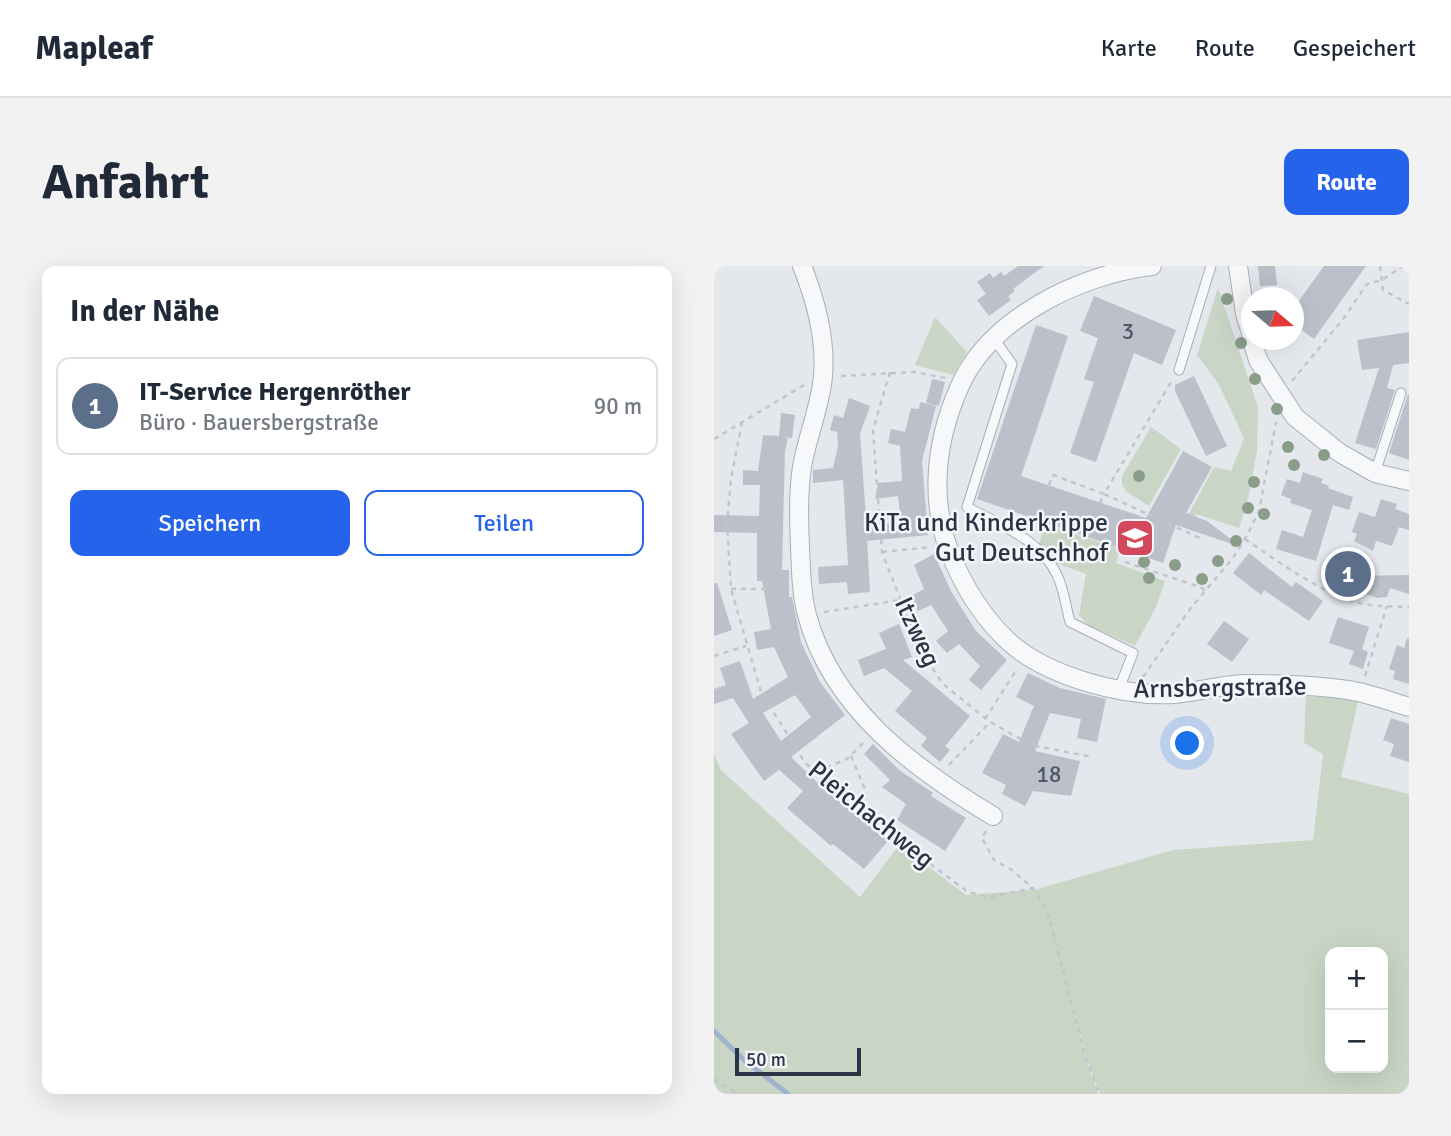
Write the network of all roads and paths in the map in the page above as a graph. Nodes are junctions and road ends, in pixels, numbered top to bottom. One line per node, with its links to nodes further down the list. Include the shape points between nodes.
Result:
1 (802, 266): 14 (street, via 820,320)
2 (1152, 266): 10 (street, Arnsbergstraße, via 1108,274 1068,289 1022,314)
3 (1211, 266): 12 (lane)
4 (1238, 266): 8 (street)
5 (1380, 266): 7 (path)
6 (1404, 266): 7 (path)
7 (1382, 280): 9 (path, via 1383,290); 17 (path, via 1367,284)
8 (1242, 287)
9 (1409, 304)
10 (994, 339): 40 (lane, via 1012,364 967,507 1026,539 1052,565 1070,622 1133,653); 40 (street, Arnsbergstraße, via 961,381 944,429 937,479 946,545 967,590 1008,641 1048,667)
11 (1255, 350): 17 (street)
12 (1179, 370): 23 (path)
13 (890, 372): 14 (path); 15 (path); 28 (path, Itzweg, via 873,430)
14 (823, 378): 18 (path); 36 (street, via 802,469 799,530)
15 (952, 379)
16 (1401, 393): 20 (lane)
17 (1281, 394): 20 (street, via 1295,417 1340,453); 26 (path, via 1259,511)
18 (742, 422): 19 (path); 30 (path, Pleichachweg, via 727,523)
19 (714, 439)
20 (1376, 473): 21 (street)
21 (1409, 481)
22 (1049, 485): 23 (path, via 1053,475)
23 (1104, 494): 24 (path); 25 (path)
24 (1100, 503)
25 (1202, 538)
26 (1245, 539): 32 (path); 34 (path, via 1297,574 1338,594 1363,604)
27 (930, 547): 28 (path)
28 (882, 552): 33 (path, Itzweg)
29 (1125, 562): 32 (path)
30 (731, 589): 31 (path); 37 (path, Pleichachweg)
31 (786, 589)
32 (1206, 591): 40 (path)
33 (900, 600): 36 (path); 43 (path, Itzweg, via 919,648 943,684)
34 (1387, 606): 35 (path); 41 (path)
35 (1409, 607)
36 (807, 614): 49 (street, via 829,668 859,712)
37 (746, 646): 38 (path); 48 (path, Pleichachweg, via 761,692 804,763)
38 (714, 656)
39 (1016, 670): 43 (path)
40 (1126, 690): 41 (street, Arnsbergstraße, via 1173,694 1246,684)
41 (1360, 692): 42 (street, Arnsbergstraße)
42 (1409, 707)
43 (985, 719): 44 (path, Itzweg)
44 (990, 722): 47 (path, Itzweg, via 1031,745); 49 (path)
45 (866, 740): 46 (path)
46 (851, 756): 48 (path); 50 (path, via 866,792)
47 (1092, 757)
48 (817, 772): 50 (path, Pleichachweg)
49 (936, 779): 51 (street)
50 (859, 806): 52 (path, Pleichachweg, via 968,892 989,897)
51 (993, 816): 52 (path, via 982,838 994,860)
52 (1033, 888): 55 (path, via 1048,913)
53 (714, 1079): 54 (path)
54 (738, 1094)
55 (1099, 1094)

